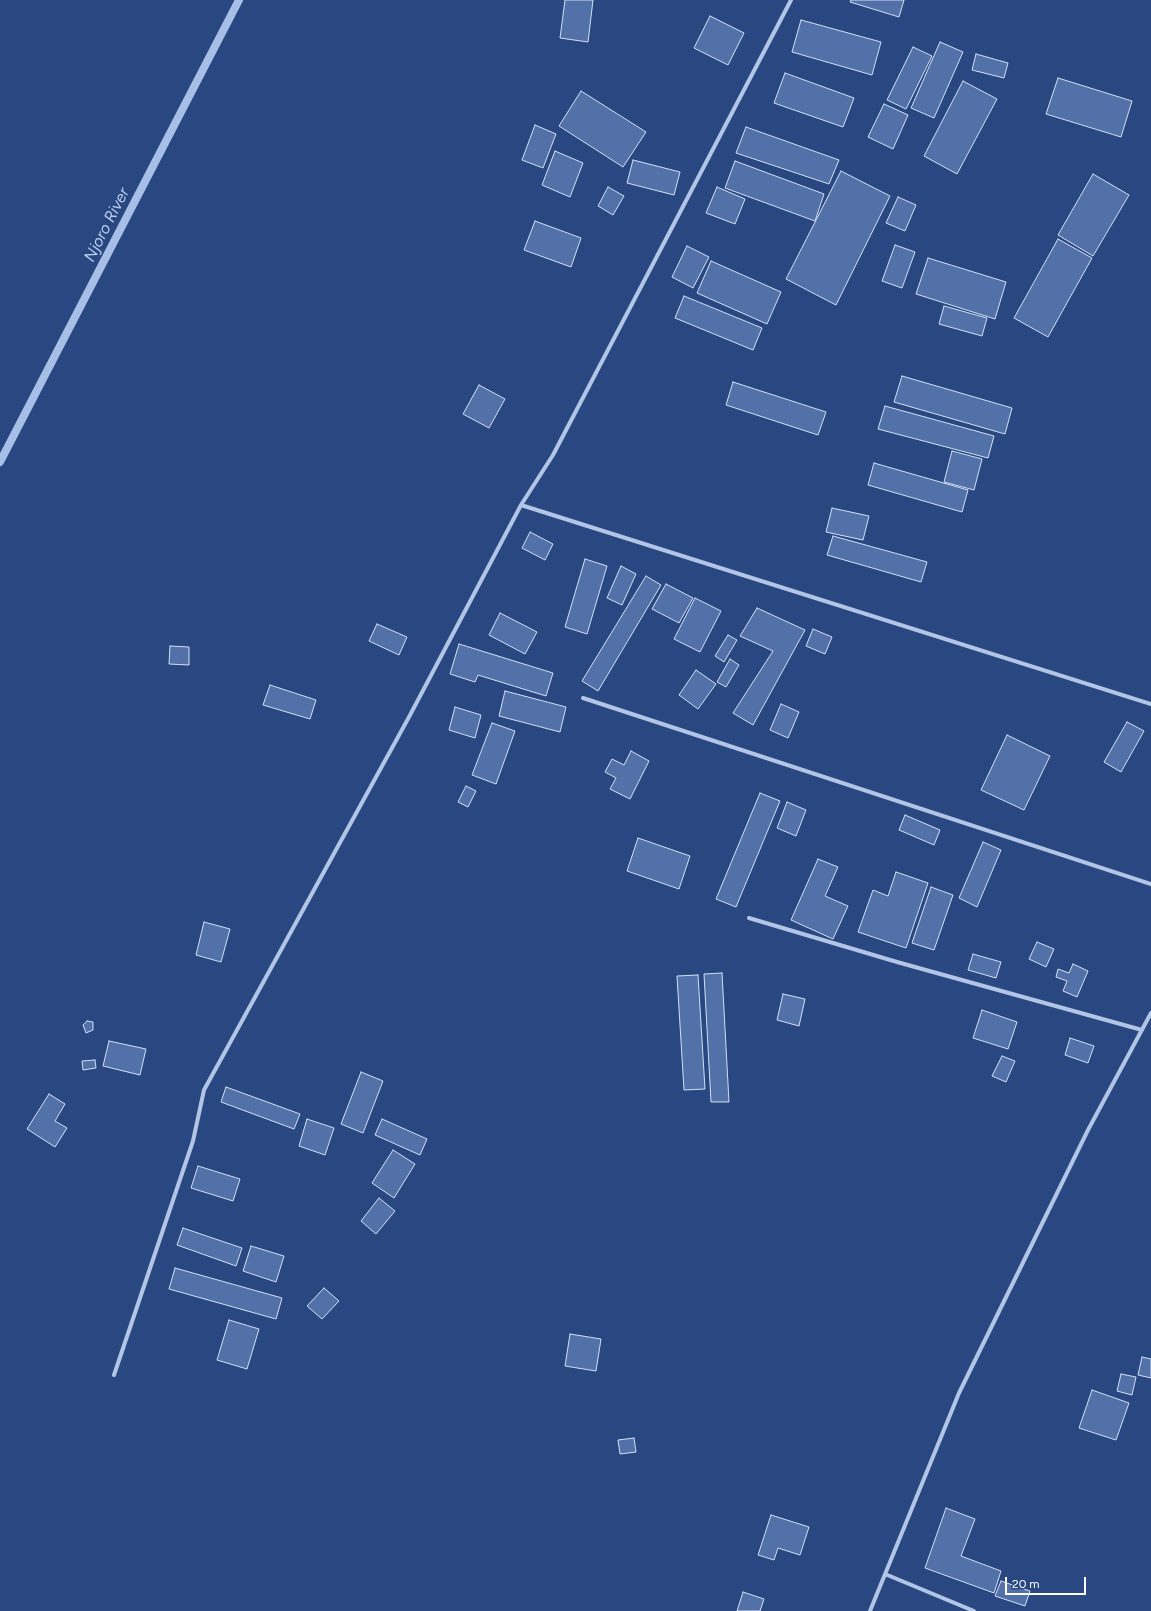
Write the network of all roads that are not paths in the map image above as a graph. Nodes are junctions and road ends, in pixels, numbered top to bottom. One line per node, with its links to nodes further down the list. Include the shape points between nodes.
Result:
1 (791, 0): 2 (street, via 553,455)
2 (521, 506): 4 (street); 9 (street, via 204,1090 193,1141)
3 (583, 698): 5 (street)
4 (1151, 704)
5 (1151, 884)
6 (749, 918): 8 (street)
7 (1151, 1012): 8 (street)
8 (1142, 1030): 10 (street, via 1088,1130 959,1393)
9 (114, 1375)
10 (885, 1574): 11 (street); 12 (street)
11 (870, 1611)
12 (974, 1611)

